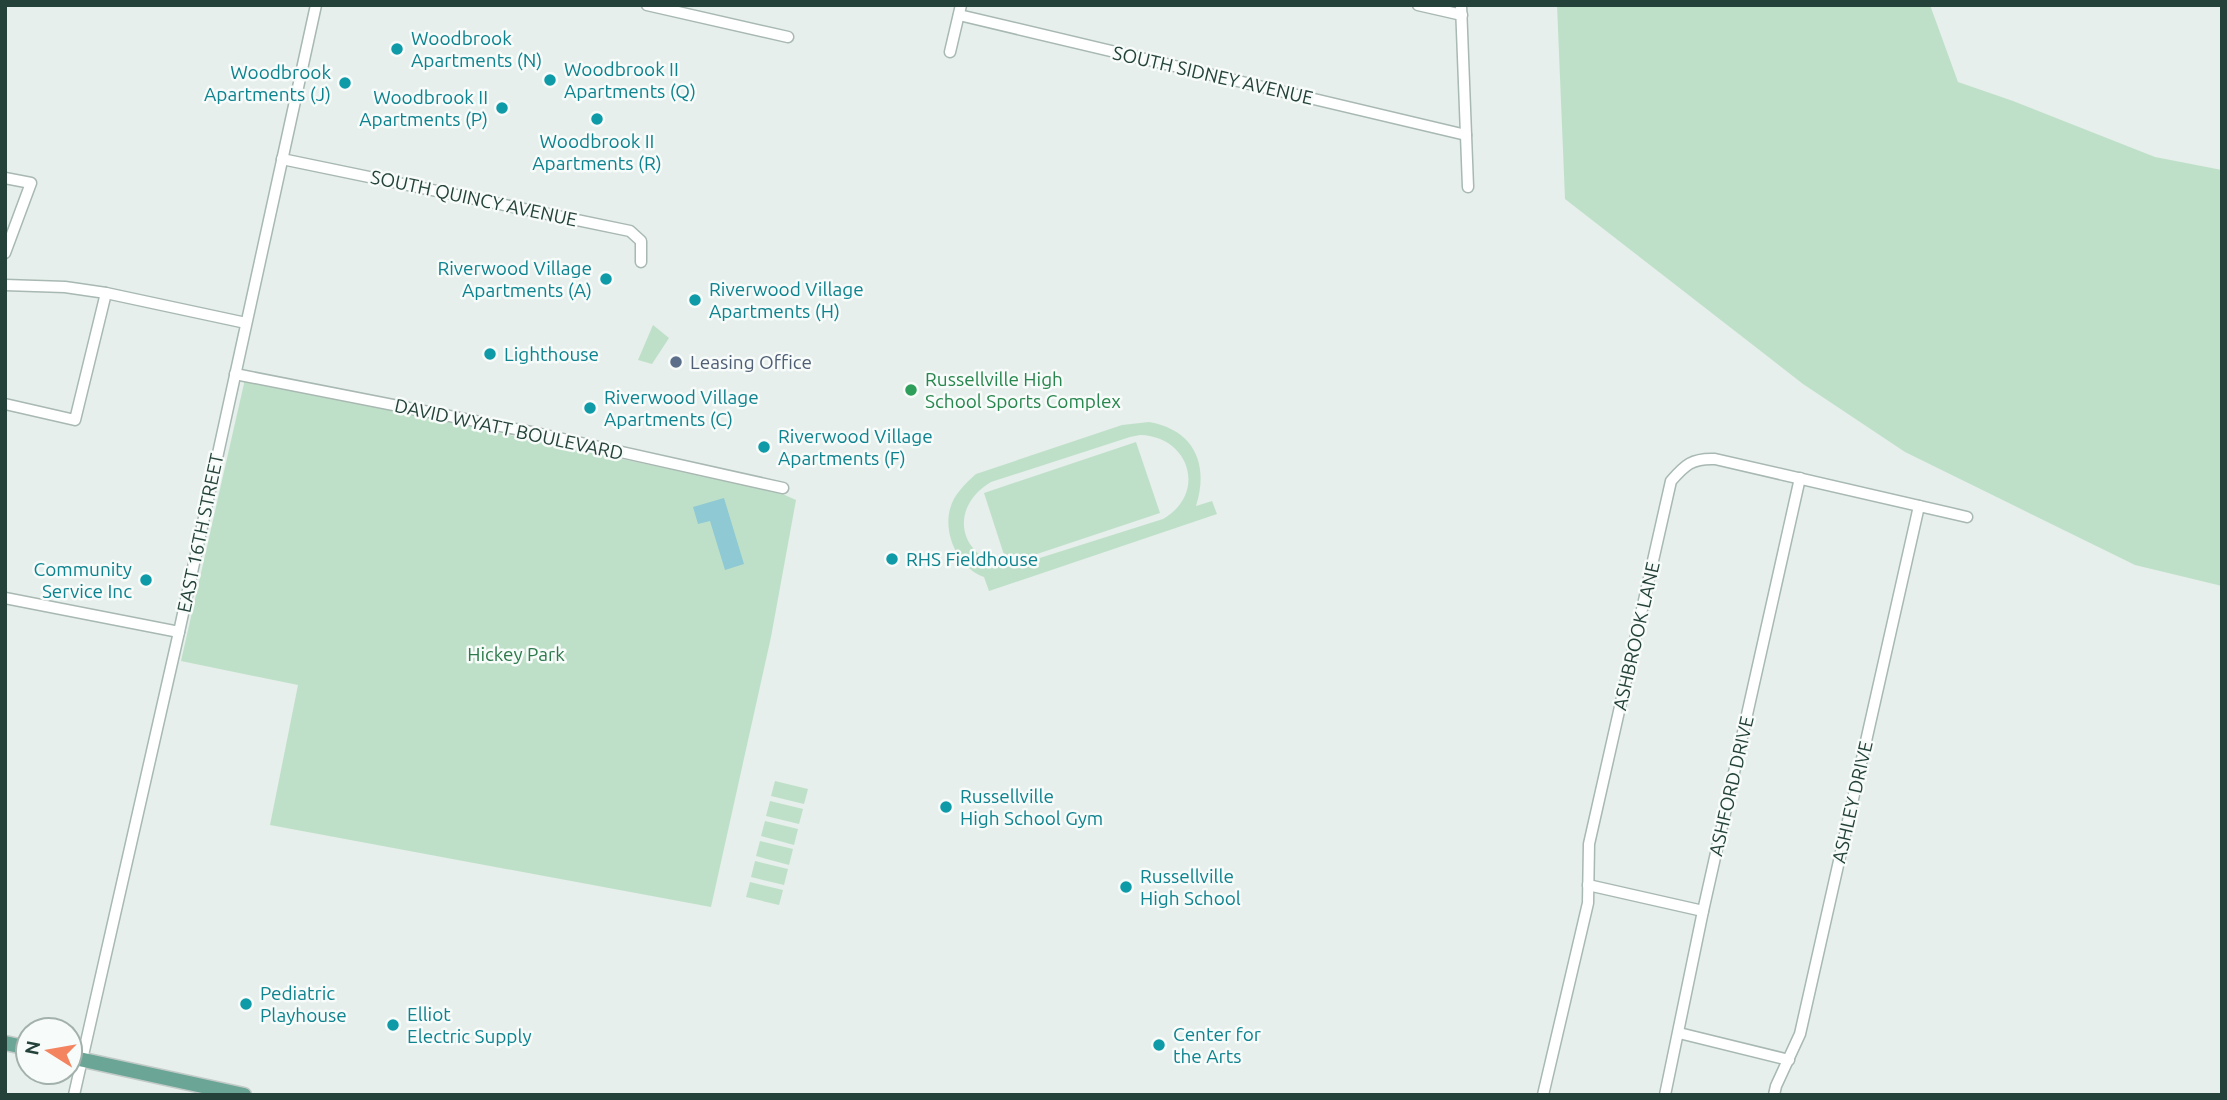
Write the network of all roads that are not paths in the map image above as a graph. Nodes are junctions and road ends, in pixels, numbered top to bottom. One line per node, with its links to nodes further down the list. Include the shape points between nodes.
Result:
1 (316, 5): 9 (street, EAST 16TH STREET)
2 (647, 5): 6 (street)
3 (1418, 5): 5 (street)
4 (960, 10): 7 (street); 8 (street, SOUTH SIDNEY AVENUE)
5 (1461, 10): 8 (street)
6 (788, 37)
7 (950, 52)
8 (1466, 135): 11 (street)
9 (282, 159): 13 (street, SOUTH QUINCY AVENUE, via 630,230 641,241); 16 (street, EAST 16TH STREET)
10 (5, 178): 12 (street, via 31,183)
11 (1468, 187)
12 (5, 253)
13 (641, 262)
14 (5, 285): 15 (street)
15 (106, 293): 16 (street); 18 (street, via 75,420)
16 (246, 323): 17 (street, EAST 16TH STREET)
17 (234, 374): 20 (street, DAVID WYATT BOULEVARD, via 536,433); 24 (street, EAST 16TH STREET)
18 (5, 404)
19 (1800, 478): 21 (street, ASHBROOK LANE); 25 (street, ASHBROOK LANE, via 1702,459 1685,465 1671,481 1589,844); 26 (street, ASHFORD DRIVE)
20 (783, 488)
21 (1919, 506): 22 (street, ASHBROOK LANE); 30 (street, ASHLEY DRIVE, via 1808,1003)
22 (1967, 517)
23 (5, 598): 24 (street)
24 (179, 632): 27 (street, EAST 16TH STREET)
25 (1588, 885): 26 (street); 32 (street, ASHBROOK LANE, via 1588,904)
26 (1703, 911): 28 (street, ASHFORD DRIVE)
27 (84, 1025)
28 (1679, 1033): 30 (street); 33 (street, ASHFORD DRIVE)
29 (84, 1060): 31 (main road)
30 (1789, 1060): 34 (street, ASHLEY DRIVE)
31 (244, 1095)
32 (1543, 1095)
33 (1665, 1095)
34 (1774, 1095)

